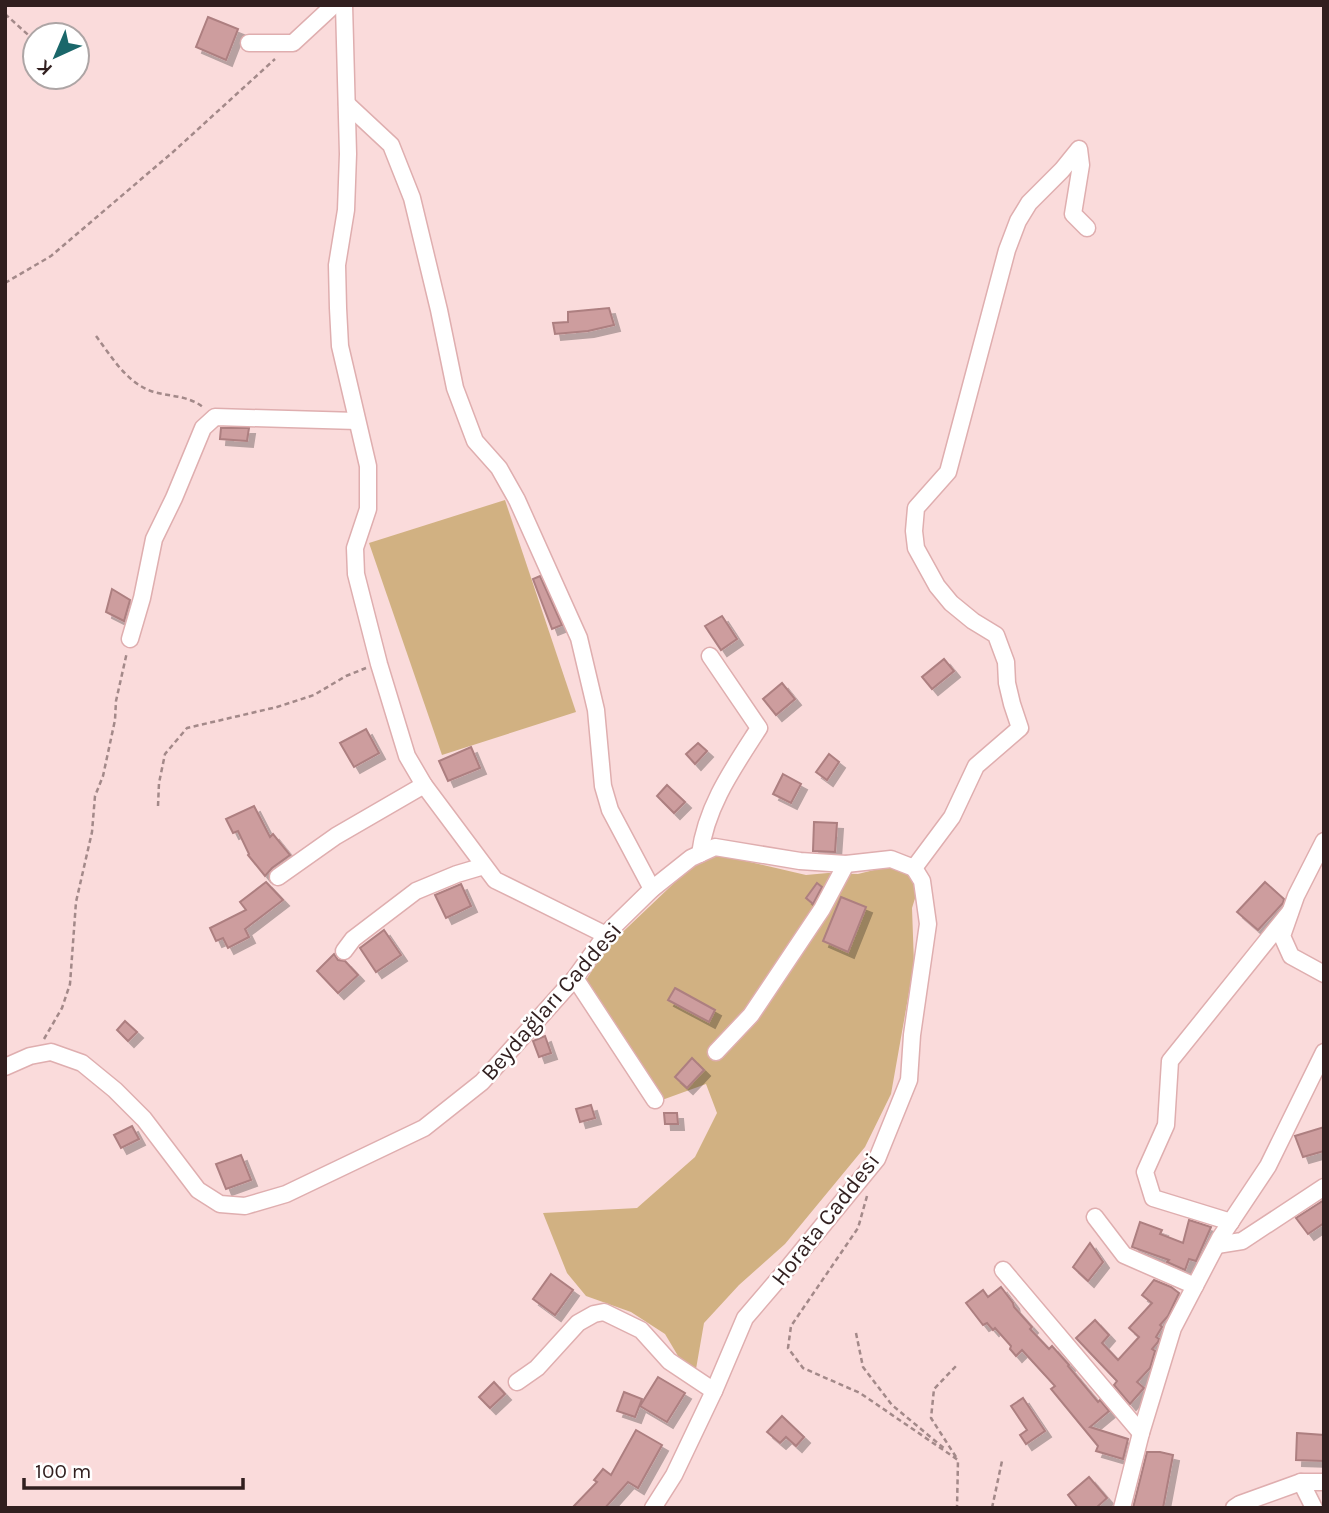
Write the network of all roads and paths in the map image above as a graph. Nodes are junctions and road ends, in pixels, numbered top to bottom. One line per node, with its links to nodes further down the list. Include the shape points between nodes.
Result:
1 (334, 5): 6 (street)
2 (344, 5): 7 (street)
3 (5, 14): 4 (path)
4 (21, 28)
5 (249, 43): 6 (street)
6 (293, 43): 9 (path, via 51,256)
7 (347, 104): 12 (street, via 346,210 337,265 338,308 340,346); 24 (street, via 391,145 404,177 455,388 475,441 499,468 517,500 579,638 596,710 603,786 610,810)
8 (1087, 228): 22 (street, via 1073,214 1079,149 1018,221 948,472 916,508 916,548 937,586 972,621 996,635 1020,728 976,766 952,817)
9 (5, 283)
10 (96, 336): 11 (path, via 137,383 150,391 193,400)
11 (215, 417): 12 (street); 13 (street, via 203,428 154,539)
12 (357, 421): 15 (street, via 368,466 368,509 355,548 356,575)
13 (130, 639): 32 (path, via 76,902 70,984)
14 (710, 656): 19 (street, via 759,728 724,782)
15 (379, 664): 16 (street, via 407,756); 17 (path, via 314,695 187,728 165,754)
16 (424, 785): 21 (street); 23 (street, via 336,836)
17 (158, 806)
18 (1324, 841): 25 (street)
19 (700, 854): 20 (street, Beydağları Caddesi, via 715,847); 24 (street, Beydağları Caddesi)
20 (846, 864): 22 (street, Beydağları Caddesi, via 891,859); 30 (street, via 751,1016)
21 (484, 866): 26 (street, via 495,880); 27 (street, via 416,891)
22 (914, 868): 45 (street, Horata Caddesi, via 922,881 928,924 909,1080 877,1160 745,1318)
23 (278, 877)
24 (652, 889): 26 (street, Beydağları Caddesi)
25 (1290, 912): 28 (street, via 1282,936 1291,956); 38 (street, via 1170,1060 1166,1125 1145,1172 1153,1198)
26 (606, 935): 29 (street, Beydağları Caddesi)
27 (344, 951)
28 (1324, 974)
29 (575, 978): 32 (street, Beydağları Caddesi, via 482,1082 424,1128 286,1194 245,1206 220,1204 198,1190 144,1119 82,1063 51,1052); 34 (street)
30 (716, 1052)
31 (1324, 1052): 38 (street, via 1268,1166)
32 (41, 1054): 33 (street)
33 (5, 1067)
34 (655, 1100)
35 (1324, 1187): 39 (street, via 1242,1241)
36 (867, 1194): 47 (path, via 858,1228 791,1326 788,1348 803,1368 860,1393)
37 (1095, 1217): 41 (street, via 1124,1255)
38 (1231, 1222): 39 (street)
39 (1217, 1245): 41 (street)
40 (1003, 1270): 46 (street)
41 (1195, 1286): 46 (street, via 1173,1328)
42 (856, 1333): 47 (path, via 863,1367 892,1405)
43 (957, 1365): 47 (path, via 934,1389 930,1418)
44 (517, 1382): 45 (street, via 537,1368 578,1323 604,1312 641,1330 669,1362)
45 (714, 1391): 51 (street, Horata Caddesi)
46 (1141, 1433): 54 (street)
47 (958, 1460): 52 (path)
48 (1002, 1461): 53 (path)
49 (1301, 1482): 50 (street); 55 (street); 56 (street)
50 (1324, 1482)
51 (653, 1508)
52 (957, 1508)
53 (992, 1508)
54 (1122, 1508)
55 (1234, 1508)
56 (1314, 1508)

